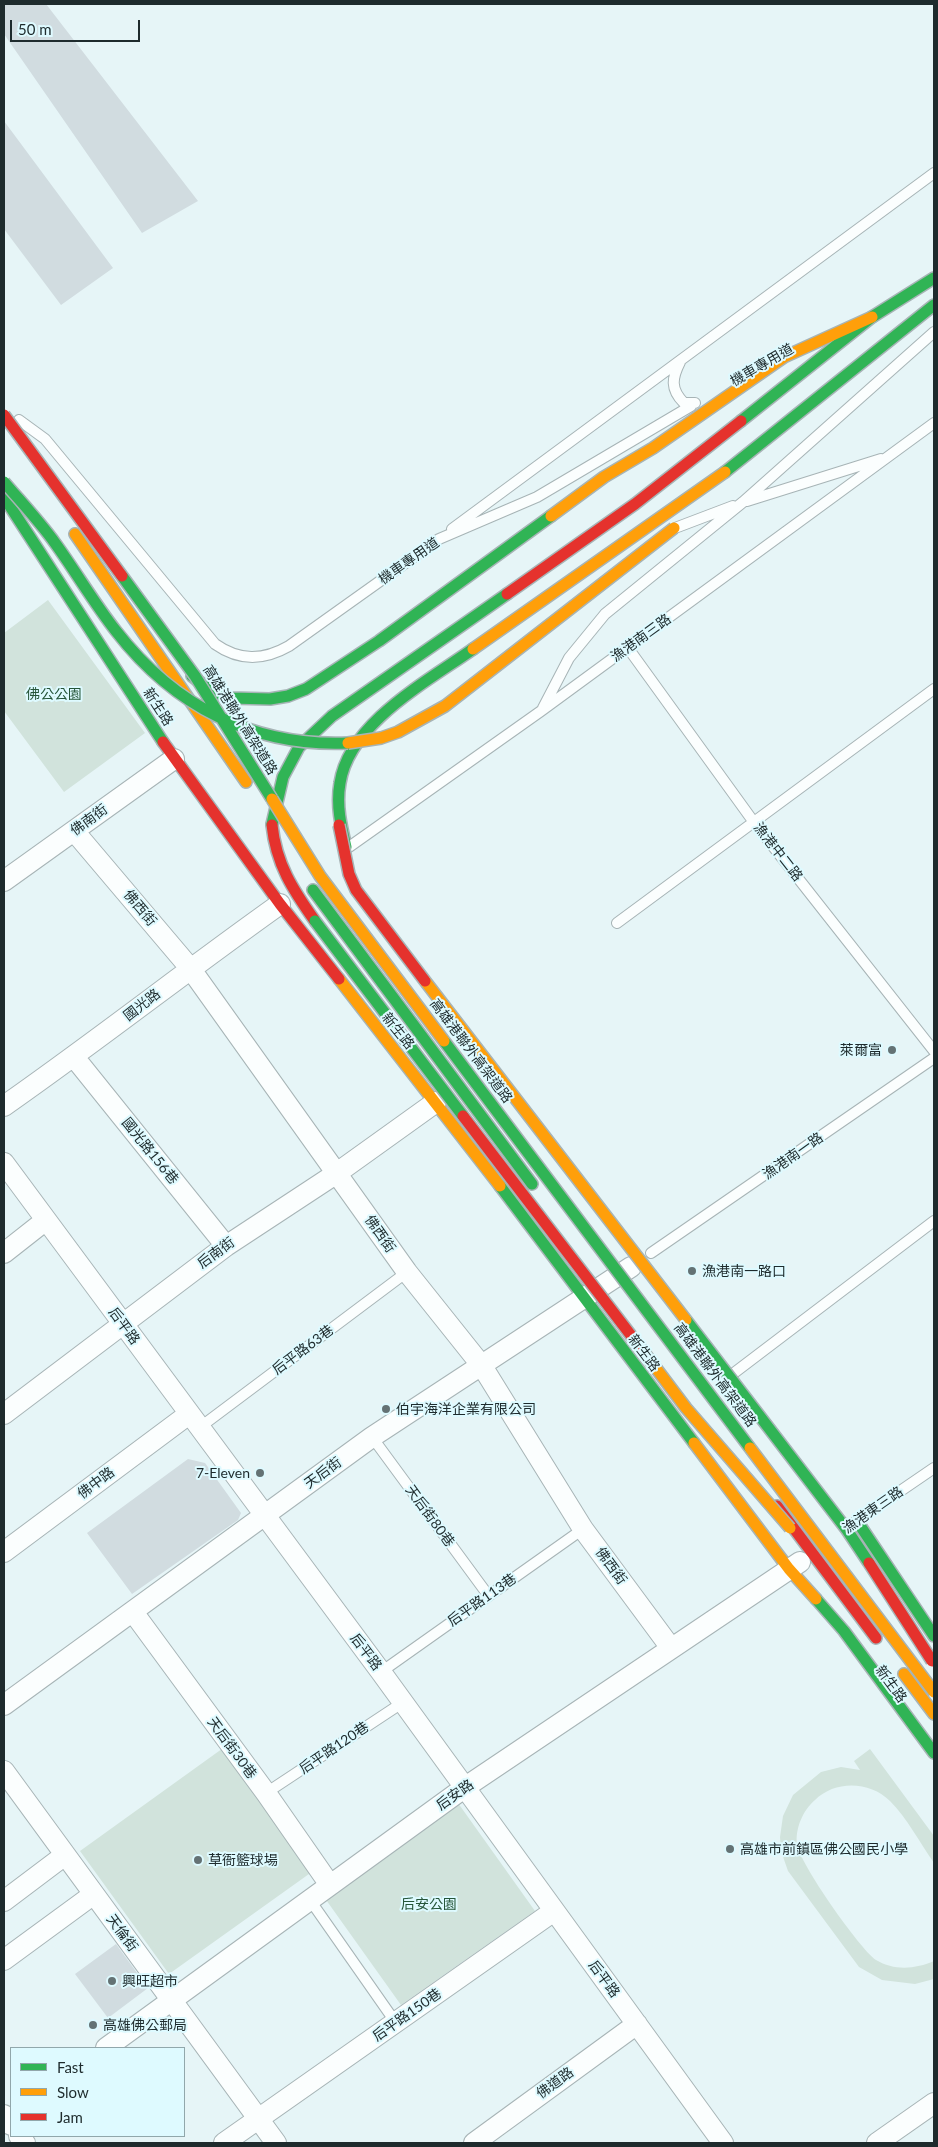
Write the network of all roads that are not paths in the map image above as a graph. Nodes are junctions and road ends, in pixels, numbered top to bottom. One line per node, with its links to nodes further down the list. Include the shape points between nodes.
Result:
1 (934, 173): 7 (lane)
2 (934, 278): 5 (main road)
3 (934, 305): 14 (main road)
4 (848, 316): 8 (lane, 機車專用道)
5 (872, 317): 12 (main road, via 784,357 653,448 604,477 379,641 306,689 288,696 250,700 231,698 211,691 196,680 55,505); 32 (main road, via 635,504 332,716 299,747 284,777)
6 (934, 332): 17 (lane)
7 (680, 361): 8 (lane, via 673,377 676,396 684,403); 21 (lane)
8 (696, 403): 21 (lane, 機車專用道, via 537,497)
9 (7, 406): 18 (main road); 21 (lane, 機車專用道, via 45,439 215,644 234,654 253,658 280,651)
10 (4, 415): 84 (main road, 高雄港聯外高架道路, bridge, via 195,676 320,876)
11 (934, 423): 13 (lane, 漁港南三路)
12 (4, 433)
13 (889, 457): 17 (lane); 22 (lane, 漁港南三路)
14 (722, 475): 20 (main road); 33 (main road, via 400,700 372,724 349,755 340,778 337,800)
15 (4, 482): 20 (main road, bridge, via 53,541 139,658 166,685 215,716 249,732 310,745 381,738 413,726 445,706)
16 (4, 497): 27 (main road, 新生路)
17 (743, 502): 20 (lane); 25 (lane, via 605,614 569,658)
18 (97, 520)
19 (69, 525): 29 (main road)
20 (674, 528)
21 (439, 539)
22 (628, 648): 25 (lane, 漁港南三路); 31 (lane, 漁港中二路)
23 (212, 677): 26 (main road, 高雄港聯外高架道路, bridge)
24 (934, 690): 31 (lane)
25 (542, 711): 36 (lane, 漁港南三路)
26 (253, 744)
27 (174, 759): 35 (street, 佛南街); 39 (main road, 新生路)
28 (273, 777): 30 (main road, 高雄港聯外高架道路)
29 (246, 782)
30 (289, 802)
31 (753, 821): 40 (lane); 42 (lane, 漁港中二路)
32 (272, 825): 39 (main road, via 274,878); 84 (main road, bridge, via 274,854 279,866 315,921 686,1408)
33 (339, 825): 36 (main road); 80 (main road, bridge, via 349,874 356,890 847,1530)
34 (304, 828): 57 (main road, 高雄港聯外高架道路, via 329,869)
35 (74, 831): 37 (street, 佛南街); 41 (street, 佛西街)
36 (346, 849): 45 (main road, via 364,885)
37 (4, 881)
38 (313, 890): 50 (main road, 新生路)
39 (280, 904): 41 (street, 國光路); 46 (main road, 新生路)
40 (617, 922)
41 (190, 968): 43 (street, 國光路); 49 (street, 佛西街)
42 (934, 1051)
43 (74, 1057): 47 (street, 國光路); 54 (street, 國光路156巷)
44 (934, 1058): 56 (lane, 漁港南一路)
45 (517, 1081)
46 (436, 1102): 49 (street, 后南街); 59 (main road, 新生路)
47 (4, 1106)
48 (4, 1163): 52 (street, 后平路)
49 (337, 1173): 54 (street, 后南街); 58 (street, 佛西街)
50 (542, 1197)
51 (621, 1214): 57 (main road, 新生路)
52 (46, 1220): 55 (street); 60 (street, 后平路)
53 (934, 1221): 62 (lane, via 740,1369)
54 (226, 1246): 60 (street, 后南街)
55 (4, 1253)
56 (651, 1253): 57 (street, 天后街)
57 (632, 1271): 59 (street, 天后街); 62 (main road, 新生路, via 630,1307)
58 (407, 1272): 61 (street, 佛西街); 64 (lane, 后平路63巷)
59 (584, 1299): 61 (street, 天后街); 73 (main road, 新生路)
60 (122, 1324): 63 (street, 后南街); 64 (street, 后平路)
61 (482, 1366): 66 (street, 天后街); 70 (street, 佛西街)
62 (695, 1396)
63 (4, 1414)
64 (194, 1421): 68 (street, 后平路); 71 (street, 佛中路)
65 (721, 1430): 72 (main road, 新生路)
66 (372, 1437): 68 (street, 天后街); 75 (lane, 天后街80巷)
67 (934, 1468): 69 (lane, 漁港東三路)
68 (264, 1516): 76 (street, 天后街); 83 (street, 后平路)
69 (854, 1518): 72 (lane, 漁港東三路); 77 (main road)
70 (583, 1529): 75 (lane, 后平路113巷); 78 (street, 佛西街)
71 (4, 1552)
72 (812, 1553): 73 (street, 后安路); 79 (main road, 新生路)
73 (789, 1569): 78 (street, 后安路); 88 (main road, 新生路, via 844,1631); 89 (main road, 新生路)
74 (862, 1574): 82 (main road)
75 (488, 1595): 83 (lane, 后平路113巷)
76 (133, 1612): 86 (street, 天后街); 92 (street, 天后街30巷)
77 (934, 1636)
78 (671, 1648): 91 (street, 后安路)
79 (886, 1650)
80 (934, 1664)
81 (898, 1666): 87 (main road, 新生路)
82 (934, 1670)
83 (381, 1672): 85 (street, 后平路)
84 (934, 1693)
85 (402, 1703): 91 (street, 后平路); 92 (lane, 后平路120巷)
86 (4, 1705)
87 (934, 1714)
88 (934, 1753)
89 (934, 1768)
90 (7, 1783): 93 (street, 天倫街)
91 (464, 1788): 94 (street, 后安路); 98 (street, 后平路)
92 (266, 1794): 94 (street, 天后街30巷)
93 (65, 1855): 95 (street, 天倫街); 96 (street)
94 (330, 1885): 97 (street, 后安路)
95 (94, 1894): 99 (street); 100 (street, 天倫街)
96 (4, 1900)
97 (310, 1900): 100 (street, 后安路); 101 (lane)
98 (554, 1911): 101 (street, 后平路150巷); 102 (street, 后平路)
99 (4, 1960)
100 (172, 2000): 103 (street, 后安路); 105 (street, 天倫街)
101 (396, 2023): 105 (street, 后平路150巷)
102 (636, 2024): 106 (street, 后平路); 109 (street, 佛道路)
103 (107, 2047)
104 (934, 2103): 110 (street)
105 (259, 2119): 107 (street, 后平路150巷); 108 (street, 天倫街)
106 (715, 2140)
107 (224, 2143)
108 (276, 2143)
109 (474, 2143)
110 (877, 2143)

